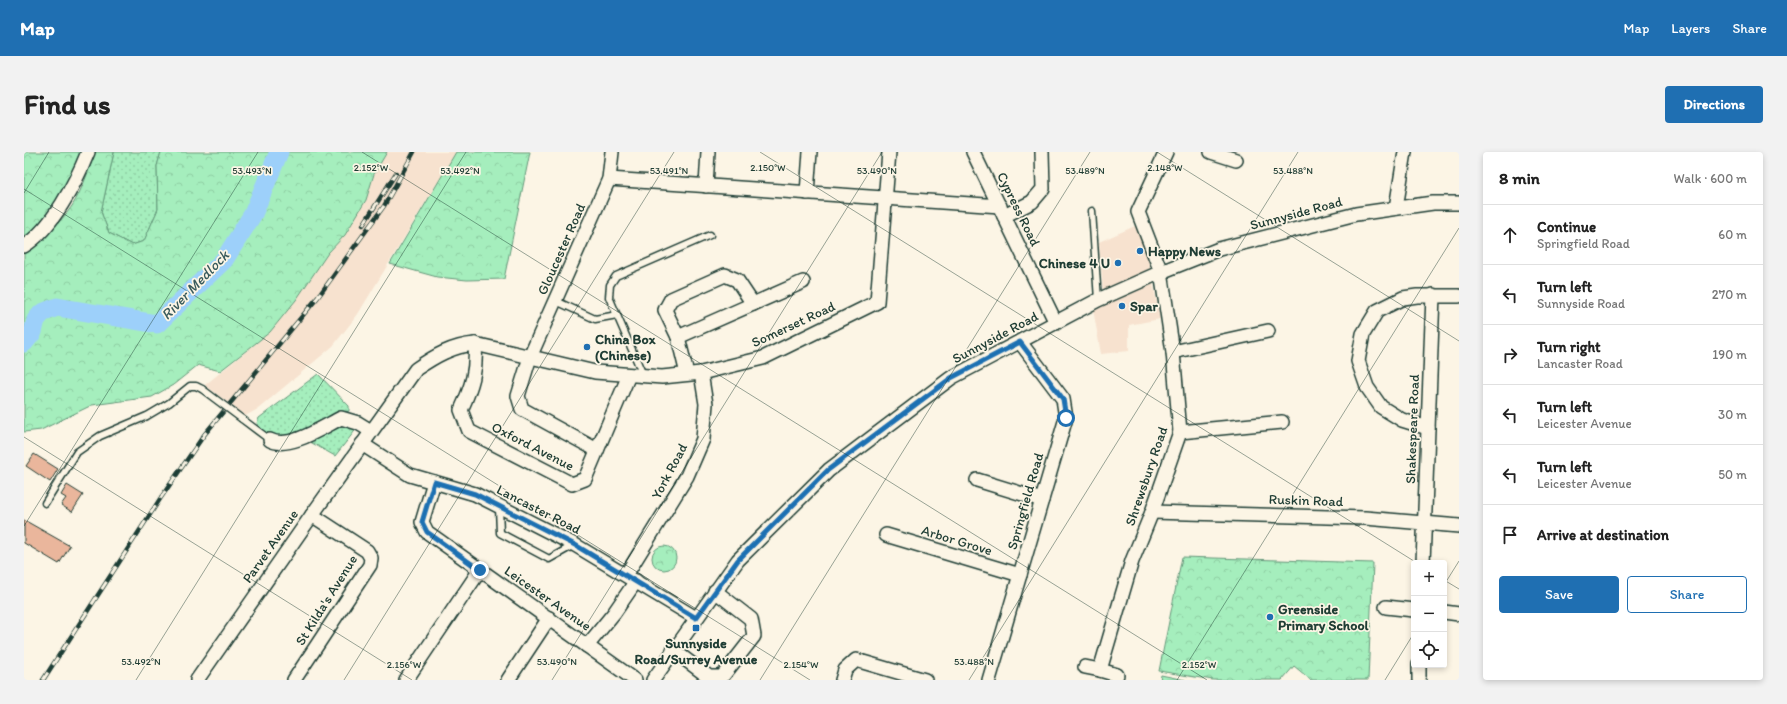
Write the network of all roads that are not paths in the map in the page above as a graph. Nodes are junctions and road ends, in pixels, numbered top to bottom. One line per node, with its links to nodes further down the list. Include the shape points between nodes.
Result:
1 (88, 152): 21 (street, via 61,205 33,240)
2 (612, 152): 12 (street, Gloucester Road)
3 (708, 152): 13 (street)
4 (810, 152): 14 (street)
5 (888, 152): 15 (street, Somerset Road)
6 (973, 152): 18 (street, Cypress Road)
7 (1042, 152): 18 (street, via 1043,189 1032,202)
8 (1166, 152): 22 (street, Shrewsbury Road, via 1138,212)
9 (1211, 152): 11 (street)
10 (1405, 152): 17 (street)
11 (1236, 160)
12 (609, 179): 13 (street); 27 (street, Gloucester Road)
13 (706, 186): 14 (street)
14 (807, 193): 15 (street)
15 (884, 198): 18 (street); 37 (street, Somerset Road, via 877,302 763,358)
16 (1459, 203): 17 (street, Sunnyside Road, via 1433,203)
17 (1396, 208): 22 (street, Sunnyside Road, via 1356,214 1219,249)
18 (1002, 211): 30 (street, Cypress Road)
19 (1092, 211): 26 (lane)
20 (710, 235): 29 (lane, via 616,276 610,285 610,297)
21 (24, 246)
22 (1161, 272): 26 (street, Sunnyside Road); 35 (street, Shrewsbury Road)
23 (803, 282): 28 (street)
24 (1433, 296): 25 (street); 42 (street, Shakespeare Road); 42 (street, via 1403,298 1377,311 1363,334 1358,361 1367,387 1381,407 1402,420)
25 (1459, 296)
26 (1098, 300): 30 (street, Sunnyside Road)
27 (556, 301): 29 (lane, via 595,319); 36 (street, Gloucester Road)
28 (753, 304): 32 (street); 32 (street, via 737,280 725,274 671,299 665,310)
29 (617, 315): 40 (lane)
30 (1056, 323): 33 (street, Sunnyside Road)
31 (1268, 331): 35 (street)
32 (678, 337): 38 (street)
33 (1020, 342): 50 (street, Springfield Road, via 1063,399 1066,418); 63 (street, Sunnyside Road, via 951,378 828,470 738,560)
34 (475, 344): 36 (street, Somerset Road); 43 (street, Somerset Road, via 449,350 416,369); 47 (street, Oxford Avenue, via 477,365 461,410 468,431 572,484 585,479)
35 (1173, 352): 44 (street, Shrewsbury Road)
36 (530, 357): 39 (street, Somerset Road, via 595,372); 47 (street, Gloucester Road, via 518,396 522,409)
37 (701, 372): 38 (street, Somerset Road); 62 (street, York Road, via 706,404 703,439 687,476)
38 (687, 374): 40 (street, Somerset Road, via 662,377)
39 (629, 375): 40 (street, Somerset Road); 47 (street, Oxford Avenue)
40 (643, 375)
41 (1282, 422): 44 (street)
42 (1428, 428): 55 (street, Shakespeare Road)
43 (371, 431): 45 (street, via 358,423 341,418 289,442 276,443); 46 (street, Parvet Avenue)
44 (1180, 432): 53 (street, Shrewsbury Road)
45 (270, 440): 51 (lane, bridge, via 202,389 190,386 147,416 100,436 77,452)
46 (362, 444): 49 (street, Lancaster Road, via 410,475); 54 (street, Parvet Avenue)
47 (597, 450)
48 (978, 480): 50 (street)
49 (434, 482): 52 (street, Lancaster Road, via 475,494); 60 (street, Leicester Avenue, via 422,522 427,532)
50 (1042, 500): 61 (street, Springfield Road)
51 (45, 503)
52 (500, 507): 58 (street, Lancaster Road); 58 (lane, via 500,533 549,559)
53 (1152, 512): 55 (street, Ruskin Road, via 1365,518); 74 (street, Shrewsbury Road, via 1132,561)
54 (312, 515): 76 (street, Parvet Avenue); 77 (street, St Kilda's Avenue, via 367,551 371,558 370,565)
55 (1425, 523): 56 (street, Ruskin Road); 59 (street, Shakespeare Road)
56 (1459, 526)
57 (886, 535): 61 (street, Arbor Grove)
58 (575, 545): 62 (street, Lancaster Road)
59 (1423, 560)
60 (480, 570): 68 (street, Leicester Avenue); 78 (street)
61 (1020, 575): 84 (street, Springfield Road)
62 (631, 578): 69 (street, Lancaster Road); 70 (street, York Road, via 614,613)
63 (715, 591): 69 (street, Sunnyside Road); 71 (street, via 752,619 754,636 722,677 709,677)
64 (1386, 607): 65 (street)
65 (1411, 610)
66 (1447, 612): 67 (street)
67 (1459, 614)
68 (549, 618): 70 (street, Leicester Avenue); 79 (street)
69 (696, 618): 71 (street, Sunnyside Road)
70 (587, 646): 80 (street, Leicester Avenue)
71 (673, 650): 81 (street, Sunnyside Road)
72 (1085, 667): 74 (street)
73 (1419, 668): 85 (street)
74 (1100, 670): 75 (street)
75 (1117, 675)
76 (197, 680)
77 (294, 680)
78 (406, 680)
79 (508, 680)
80 (636, 680)
81 (653, 680)
82 (842, 680): 83 (street, via 845,670 856,660)
83 (925, 680)
84 (989, 680)
85 (1419, 680)

